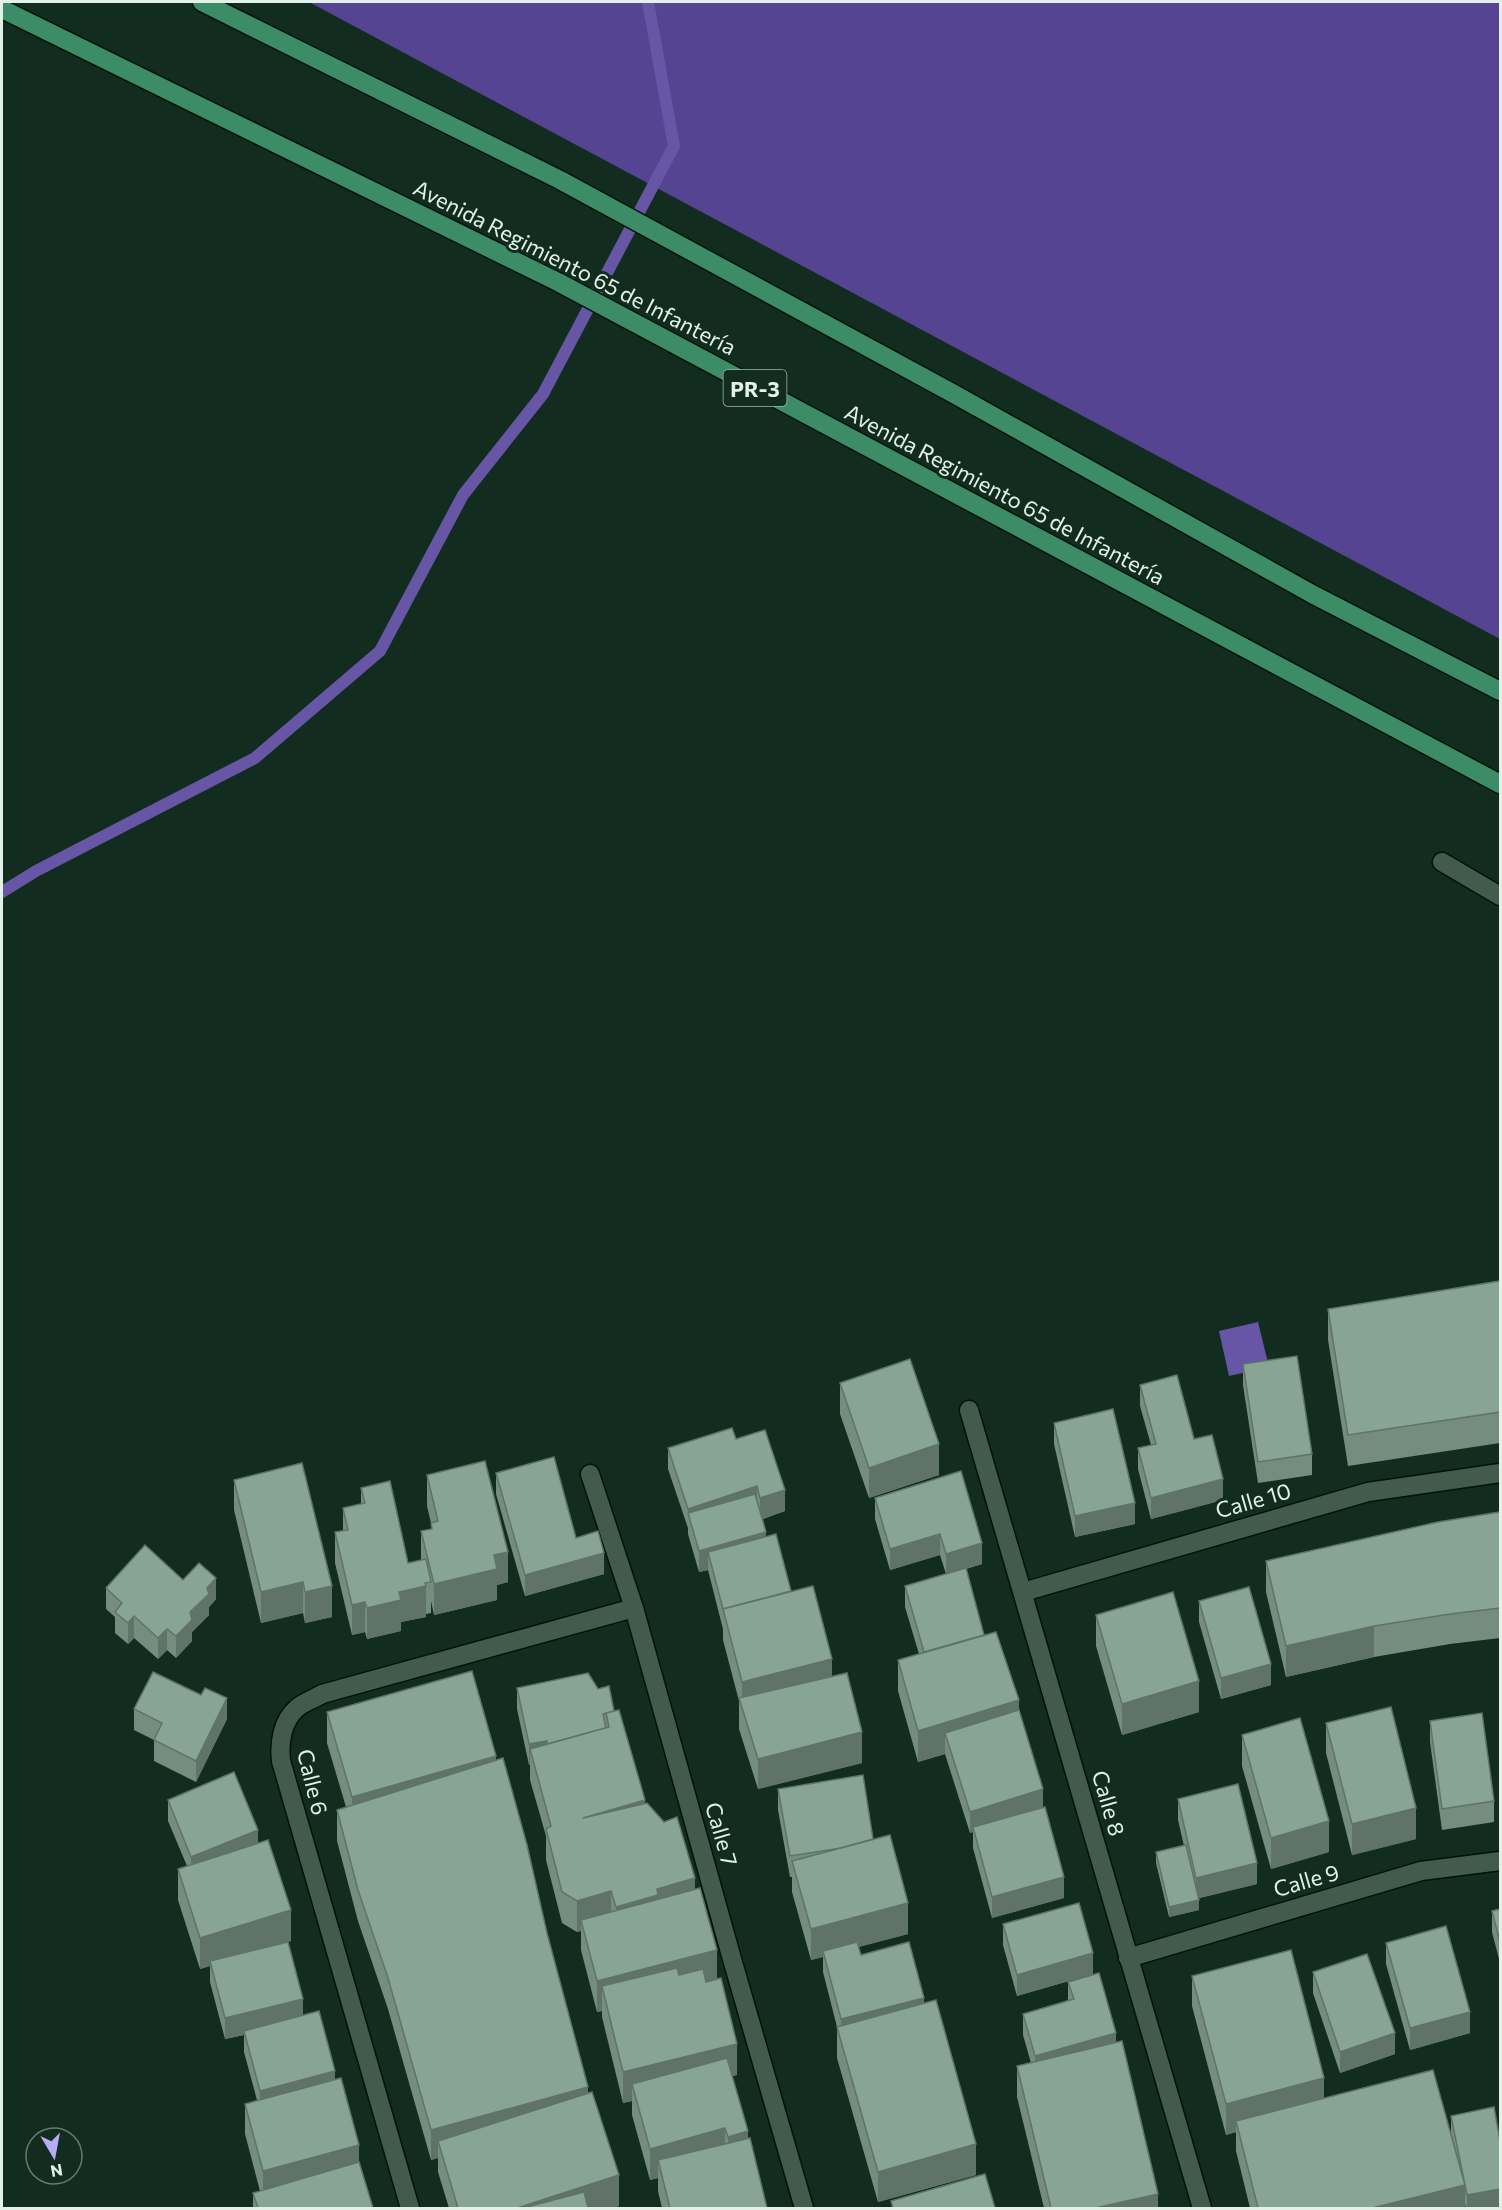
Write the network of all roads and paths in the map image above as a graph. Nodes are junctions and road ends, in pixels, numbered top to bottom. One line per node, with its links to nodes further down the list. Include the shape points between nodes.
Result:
1 (202, 2): 3 (main road, via 560,180 1312,594)
2 (2, 9): 4 (main road, Avenida Regimiento 65 de Infantería / PR-3, via 558,282)
3 (1500, 691)
4 (1500, 784)
5 (1442, 862): 6 (street)
6 (1500, 896)
7 (969, 1410): 10 (street, Calle 8)
8 (1500, 1473): 10 (street, Calle 10, via 1368,1492)
9 (590, 1474): 11 (street, Calle 7)
10 (1023, 1592): 13 (street, Calle 8)
11 (634, 1608): 14 (street, Calle 6, via 322,1694 296,1708 286,1722 279,1743 281,1761); 15 (street, Calle 7)
12 (1500, 1861): 13 (street, Calle 9, via 1421,1871)
13 (1128, 1958): 16 (street, Calle 8)
14 (410, 2208)
15 (804, 2208)
16 (1202, 2208)

